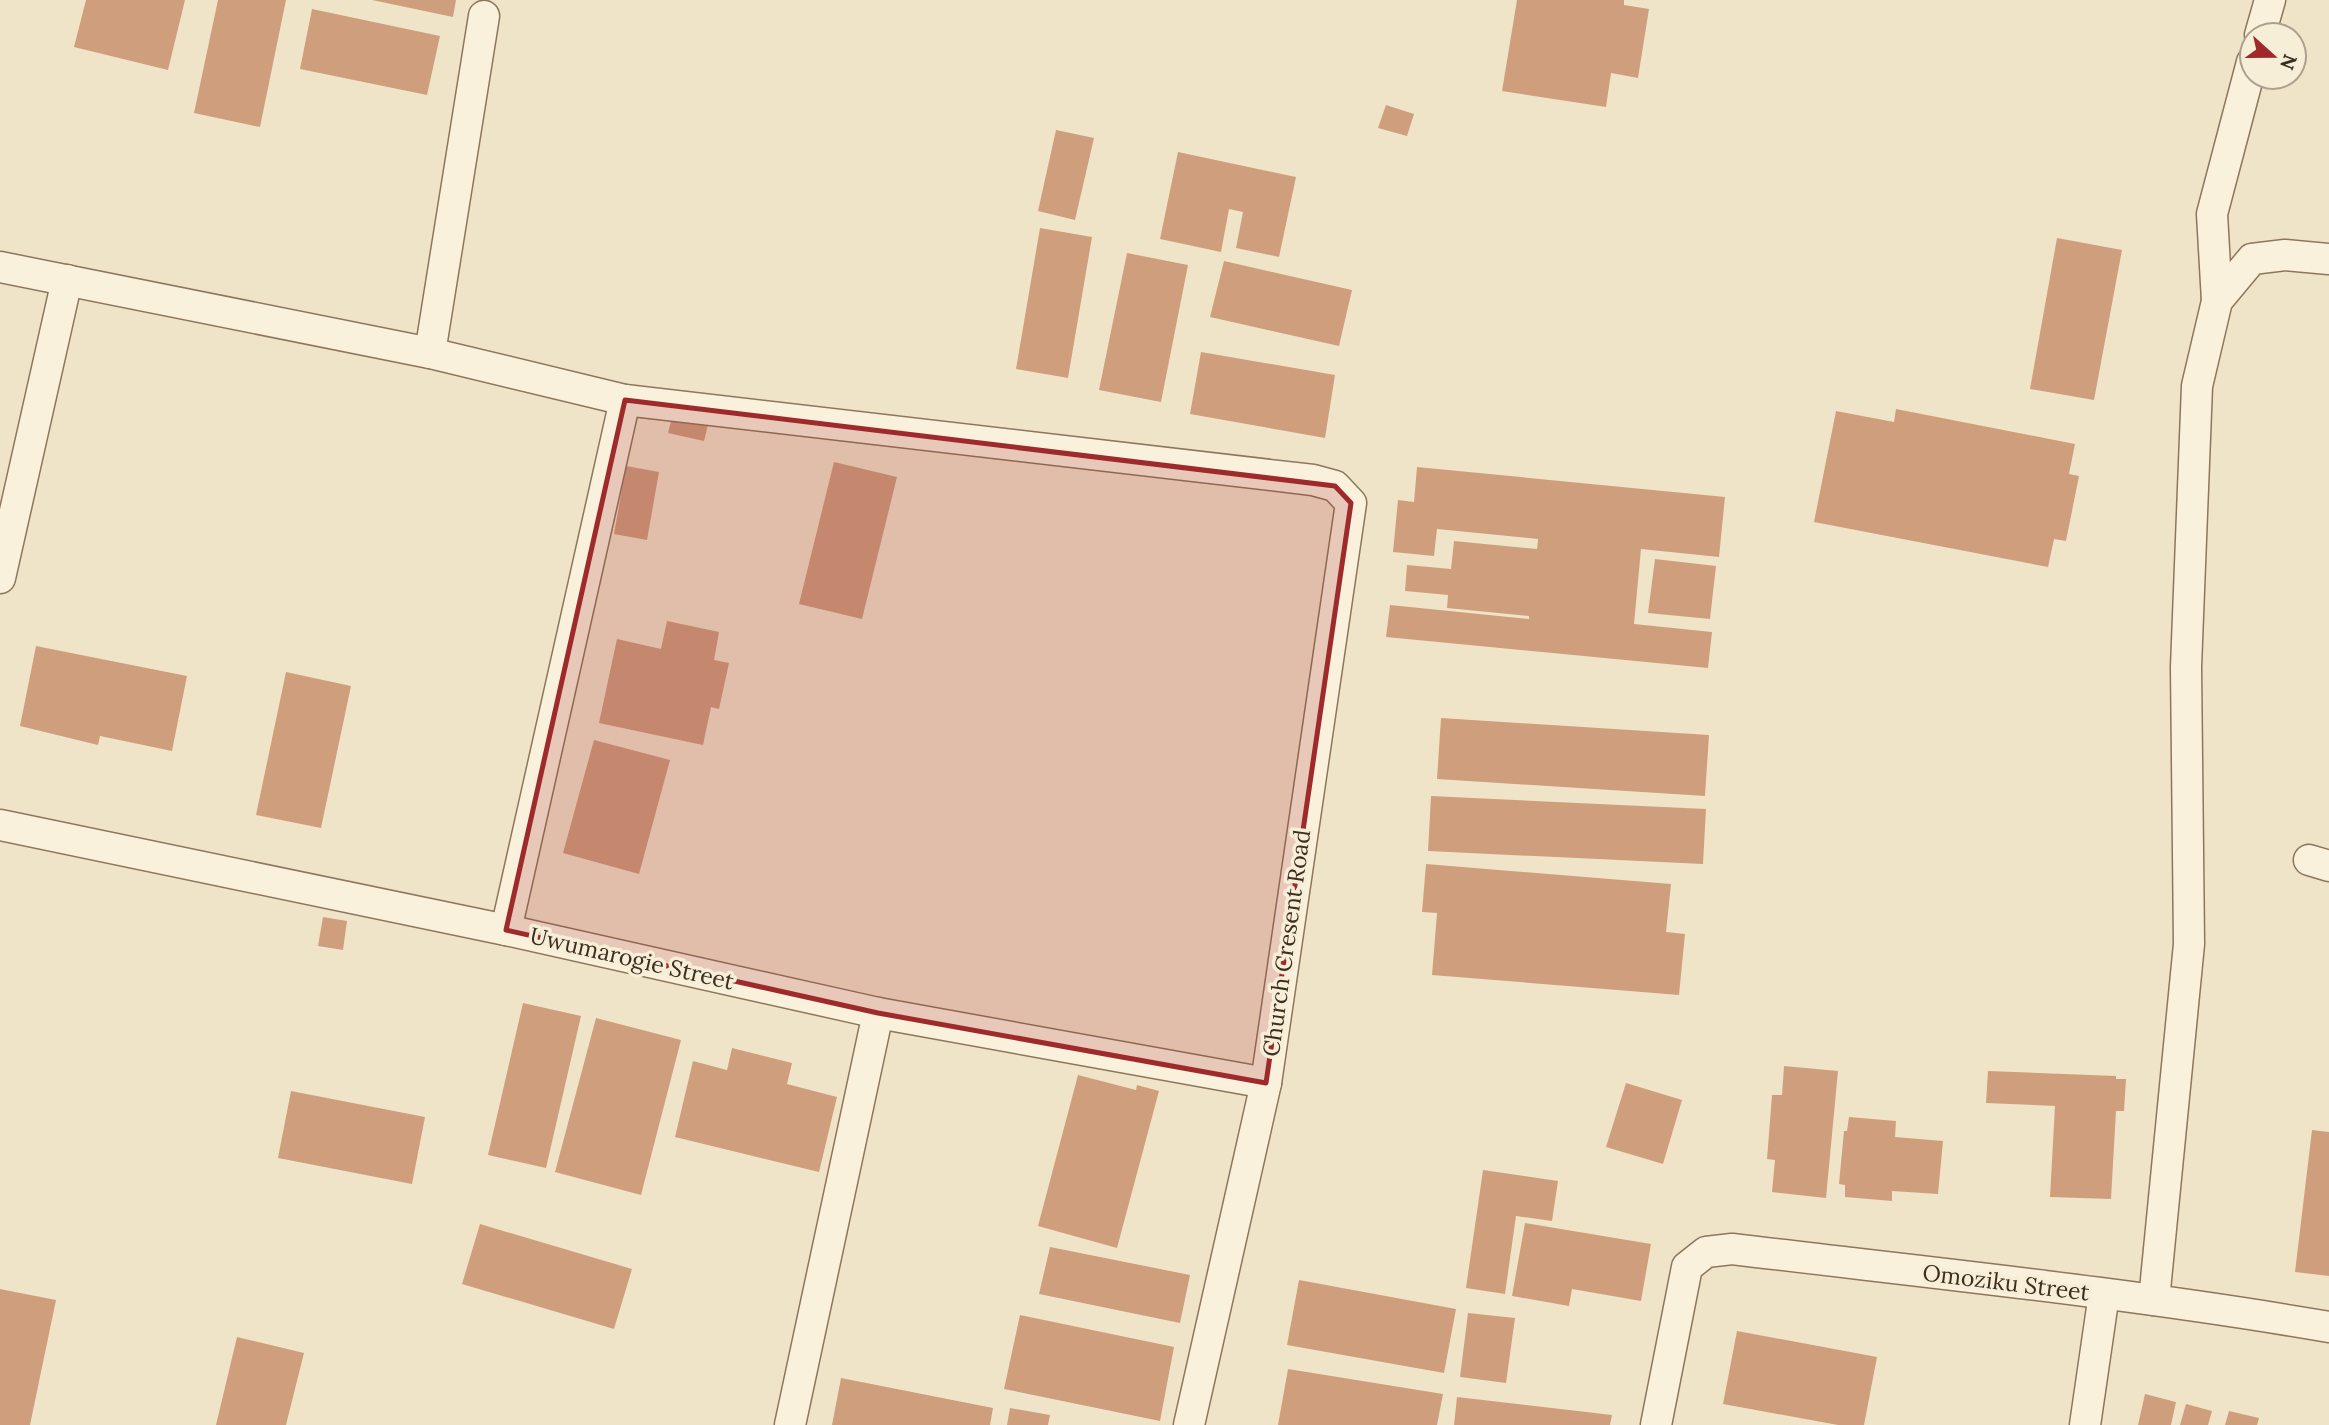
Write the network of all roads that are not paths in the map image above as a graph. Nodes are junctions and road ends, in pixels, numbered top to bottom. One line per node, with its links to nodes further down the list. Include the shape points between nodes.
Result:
1 (2270, 0): 3 (street)
2 (484, 16): 9 (street)
3 (2264, 21)
4 (2244, 91): 8 (street, via 2212,214)
5 (2329, 259): 8 (street, via 2252,258)
6 (0, 267): 7 (street)
7 (67, 280): 9 (street); 11 (street)
8 (2217, 300): 17 (street, via 2197,386 2186,667 2189,944)
9 (430, 353): 10 (street)
10 (625, 400): 13 (street); 15 (street, Church Cresent Road, via 1313,480 1335,486 1351,503)
11 (0, 578)
12 (0, 825): 13 (street, Uwumarogie Street)
13 (506, 930): 14 (street, Uwumarogie Street)
14 (878, 1013): 15 (street, Uwumarogie Street); 19 (street)
15 (1266, 1083): 20 (street, Church Cresent Road)
16 (2104, 1294): 17 (street, Omoziku Street); 21 (street, Omoziku Street, via 1732,1250 1706,1252 1687,1268); 22 (street)
17 (2154, 1300): 18 (street, Omoziku Street)
18 (2329, 1327)
19 (790, 1425)
20 (1189, 1425)
21 (1656, 1425)
22 (2085, 1425)

